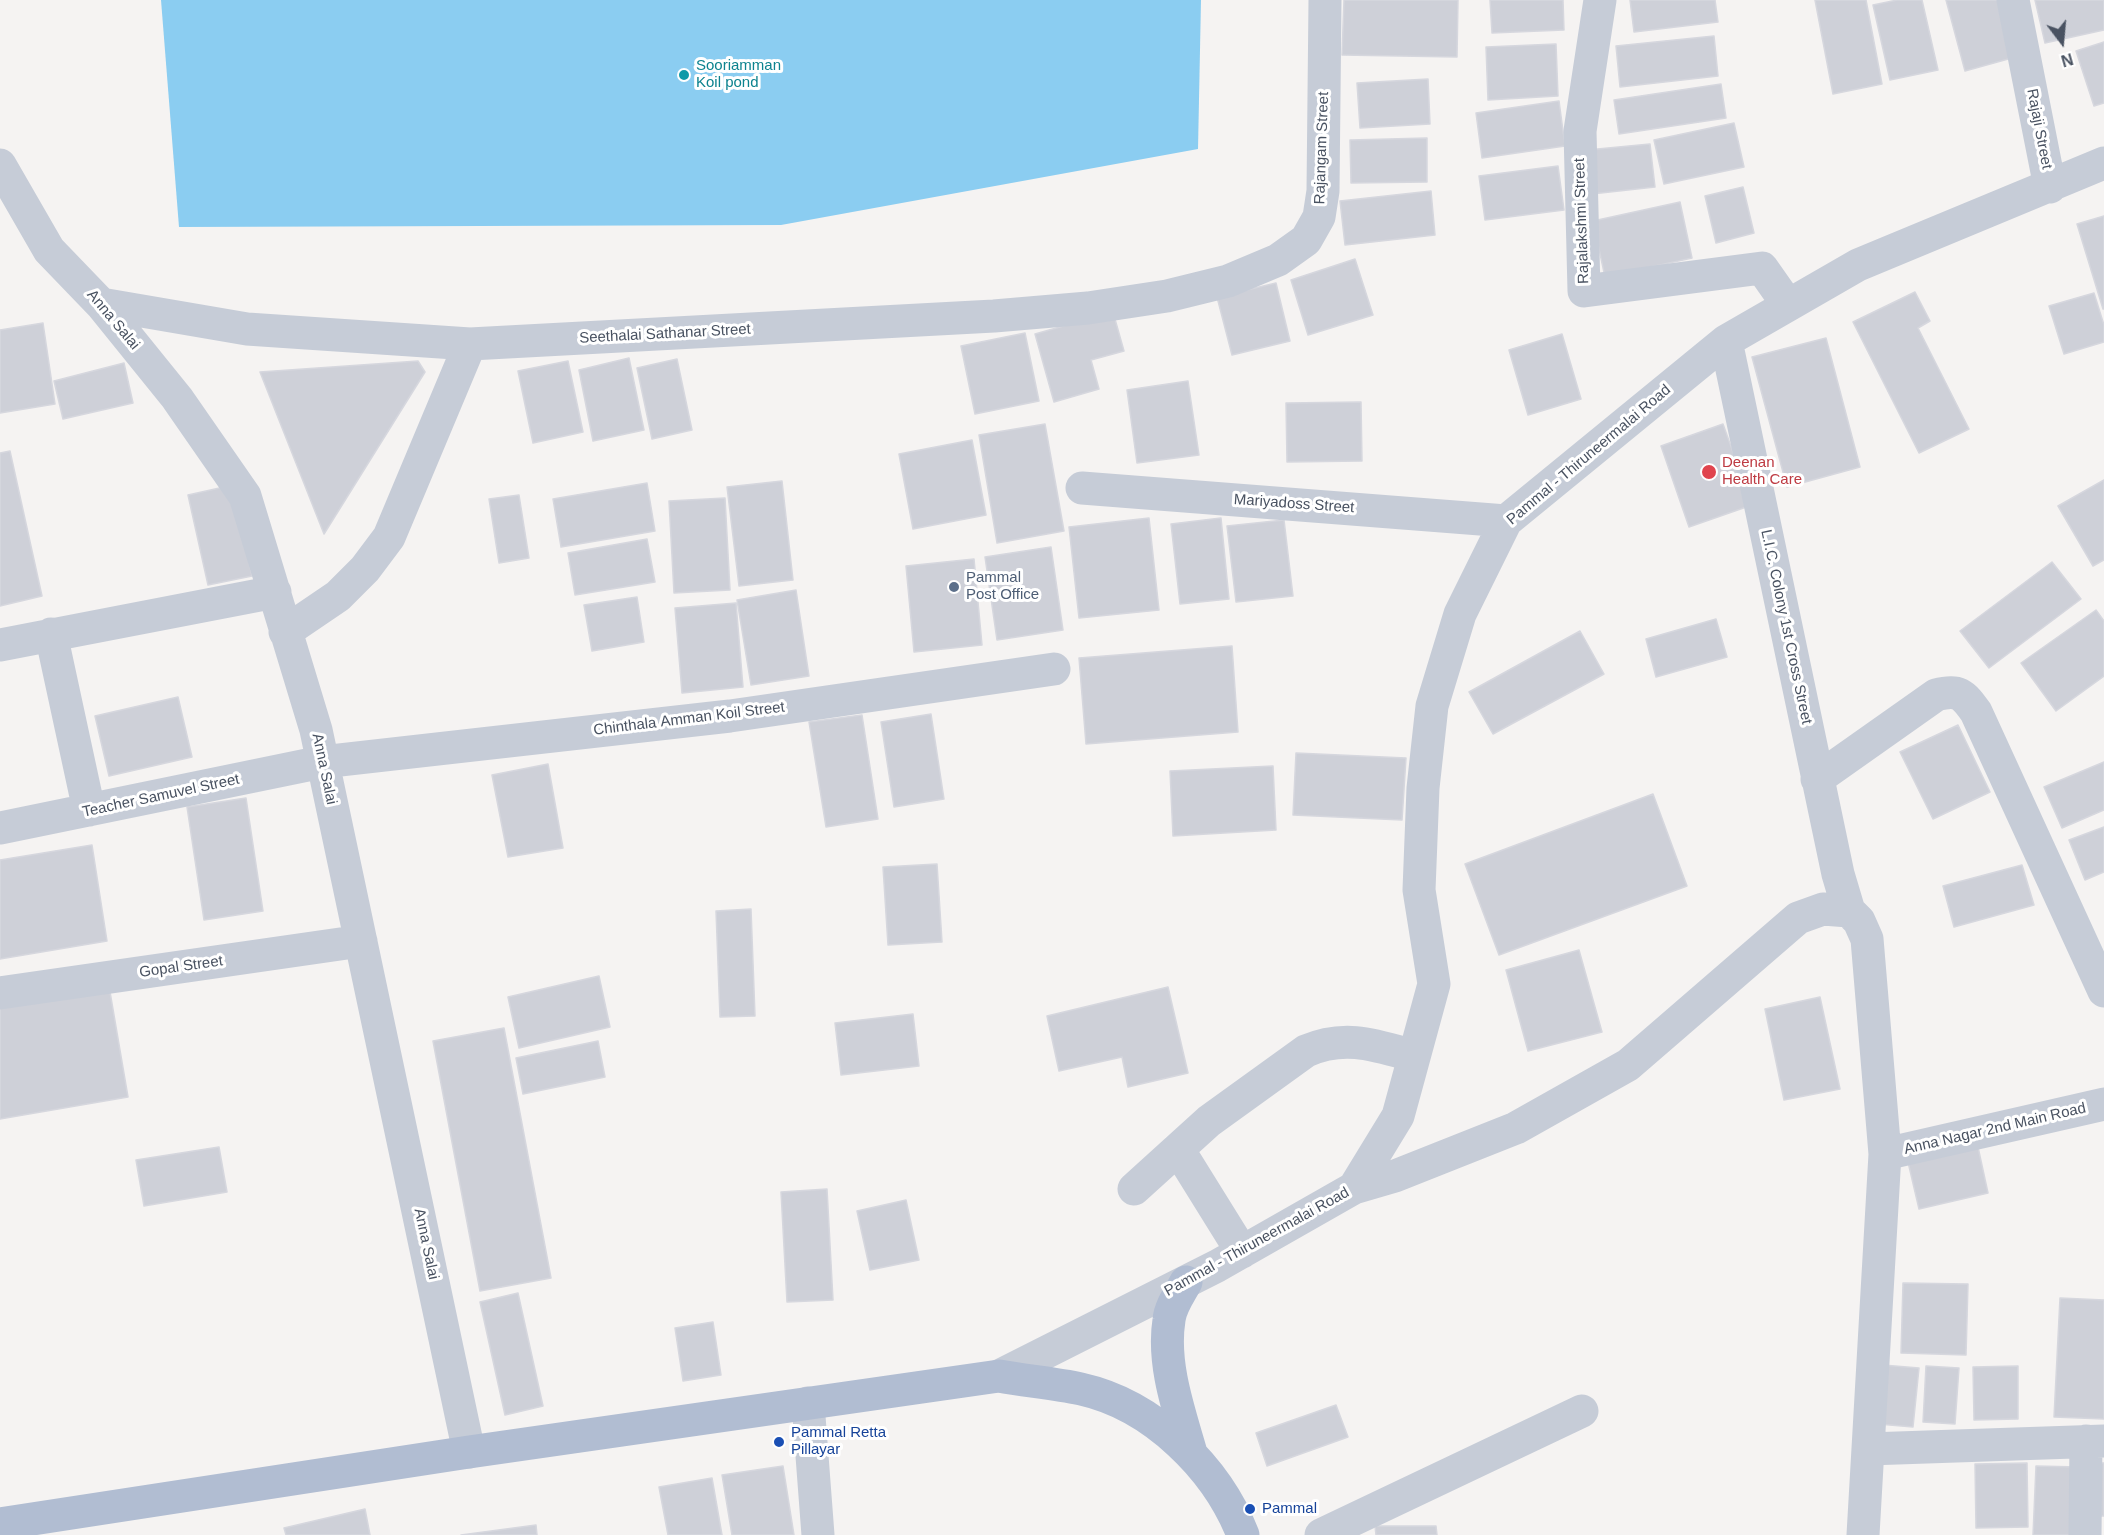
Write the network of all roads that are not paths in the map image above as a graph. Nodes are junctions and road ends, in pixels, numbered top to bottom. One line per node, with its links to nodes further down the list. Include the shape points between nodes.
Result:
1 (1325, 0): 7 (street, Rajangam Street, via 1323,191 1319,216 1306,240 1278,260)
2 (1600, 0): 9 (street, Rajalakshmi Street, via 1580,130 1584,291 1762,268)
3 (2013, 0): 6 (street, Rajaji Street)
4 (2104, 164): 6 (street, Pammal - Thiruneermalai Road)
5 (0, 165): 8 (street, Anna Salai, via 49,250)
6 (2050, 187): 9 (street, Pammal - Thiruneermalai Road, via 1858,265)
7 (1228, 281): 11 (street, Seethalai Sathanar Street, via 1167,296 1088,308 994,316)
8 (101, 303): 11 (street, Seethalai Sathanar Street, via 248,329); 14 (street, Anna Salai, via 177,398 245,496)
9 (1788, 305): 10 (street, Pammal - Thiruneermalai Road)
10 (1726, 341): 13 (street, Pammal - Thiruneermalai Road); 20 (street, L.I.C. Colony 1st Cross Street)
11 (470, 344): 15 (street, via 389,537 338,596)
12 (1082, 488): 13 (street, Mariyadoss Street)
13 (1506, 520): 27 (street, Pammal - Thiruneermalai Road, via 1460,614 1432,706 1423,788 1419,890 1434,984)
14 (275, 592): 15 (street, Anna Salai); 16 (street)
15 (285, 633): 19 (street, Anna Salai, via 316,730)
16 (51, 634): 17 (street); 21 (street)
17 (0, 645)
18 (1054, 669): 19 (street, Chinthala Amman Koil Street, via 730,716)
19 (322, 762): 21 (street, Teacher Samuvel Street); 24 (street, Anna Salai)
20 (1817, 779): 23 (street, L.I.C. Colony 1st Cross Street); 25 (street, via 1936,696 1952,691 1964,696 1976,712)
21 (89, 810): 22 (street, Teacher Samuvel Street)
22 (0, 828)
23 (1849, 911): 30 (street, L.I.C. Colony 1st Cross Street, via 1859,921 1867,939); 31 (street, via 1823,909 1798,918 1628,1065 1516,1128)
24 (361, 941): 26 (street, Gopal Street); 40 (street, Anna Salai)
25 (2104, 991)
26 (0, 993)
27 (1414, 1056): 29 (street, via 1346,1040 1324,1043 1277,1070); 31 (street, Pammal - Thiruneermalai Road, via 1398,1116)
28 (2104, 1104): 30 (street, Anna Nagar 2nd Main Road)
29 (1178, 1149): 32 (street); 33 (street)
30 (1886, 1154): 39 (street, L.I.C. Colony 1st Cross Street)
31 (1354, 1188): 33 (street, Pammal - Thiruneermalai Road)
32 (1134, 1189)
33 (1242, 1252): 34 (street, Pammal - Thiruneermalai Road)
34 (1186, 1282): 35 (street, Pammal - Thiruneermalai Road); 41 (main road, via 1169,1318 1168,1354)
35 (999, 1376): 36 (main road); 41 (main road, via 1083,1390 1136,1411)
36 (808, 1403): 40 (main road); 43 (street)
37 (1582, 1411): 45 (street)
38 (2095, 1441): 39 (street); 47 (street)
39 (1868, 1449): 46 (street, L.I.C. Colony 1st Cross Street)
40 (470, 1452): 42 (main road)
41 (1191, 1453): 44 (main road, via 1235,1514)
42 (19, 1527)
43 (818, 1535)
44 (1243, 1535)
45 (1321, 1535)
46 (1863, 1535)
47 (2085, 1535)

